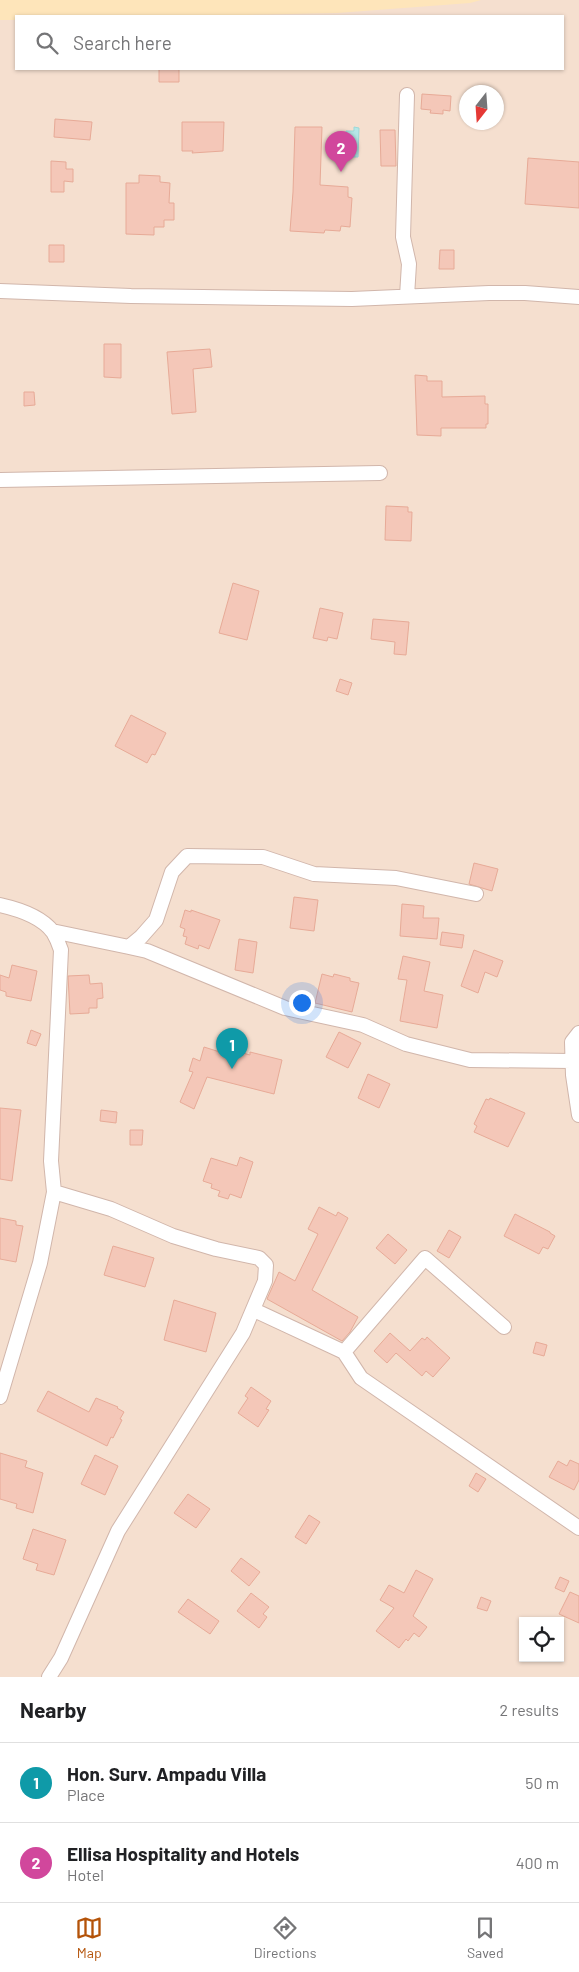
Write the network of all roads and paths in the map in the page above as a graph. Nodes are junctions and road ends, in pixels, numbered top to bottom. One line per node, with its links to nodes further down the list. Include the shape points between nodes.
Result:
1 (407, 95): 3 (street, via 404,237 409,264)
2 (0, 291): 3 (street, via 343,299)
3 (407, 296): 4 (street, via 525,293)
4 (579, 297)
5 (380, 473): 6 (street)
6 (0, 480)
7 (476, 894): 10 (street, via 396,878 314,874 263,857 187,856 172,872 156,920)
8 (0, 905): 9 (street, via 36,918)
9 (52, 931): 10 (street); 14 (street, via 61,950 52,1160)
10 (129, 948): 12 (street, via 147,951 285,1008 363,1024 406,1044 470,1060)
11 (579, 1032): 12 (street, via 572,1042)
12 (572, 1060): 13 (street)
13 (579, 1115)
14 (54, 1192): 15 (street, via 111,1210 173,1236 259,1258 266,1265 266,1281); 18 (street, via 40,1263)
15 (254, 1310): 17 (street); 20 (street, via 243,1333 118,1531 61,1658)
16 (504, 1327): 17 (street, via 425,1258)
17 (344, 1352): 19 (street, via 361,1378)
18 (0, 1397)
19 (579, 1528)
20 (49, 1677)

